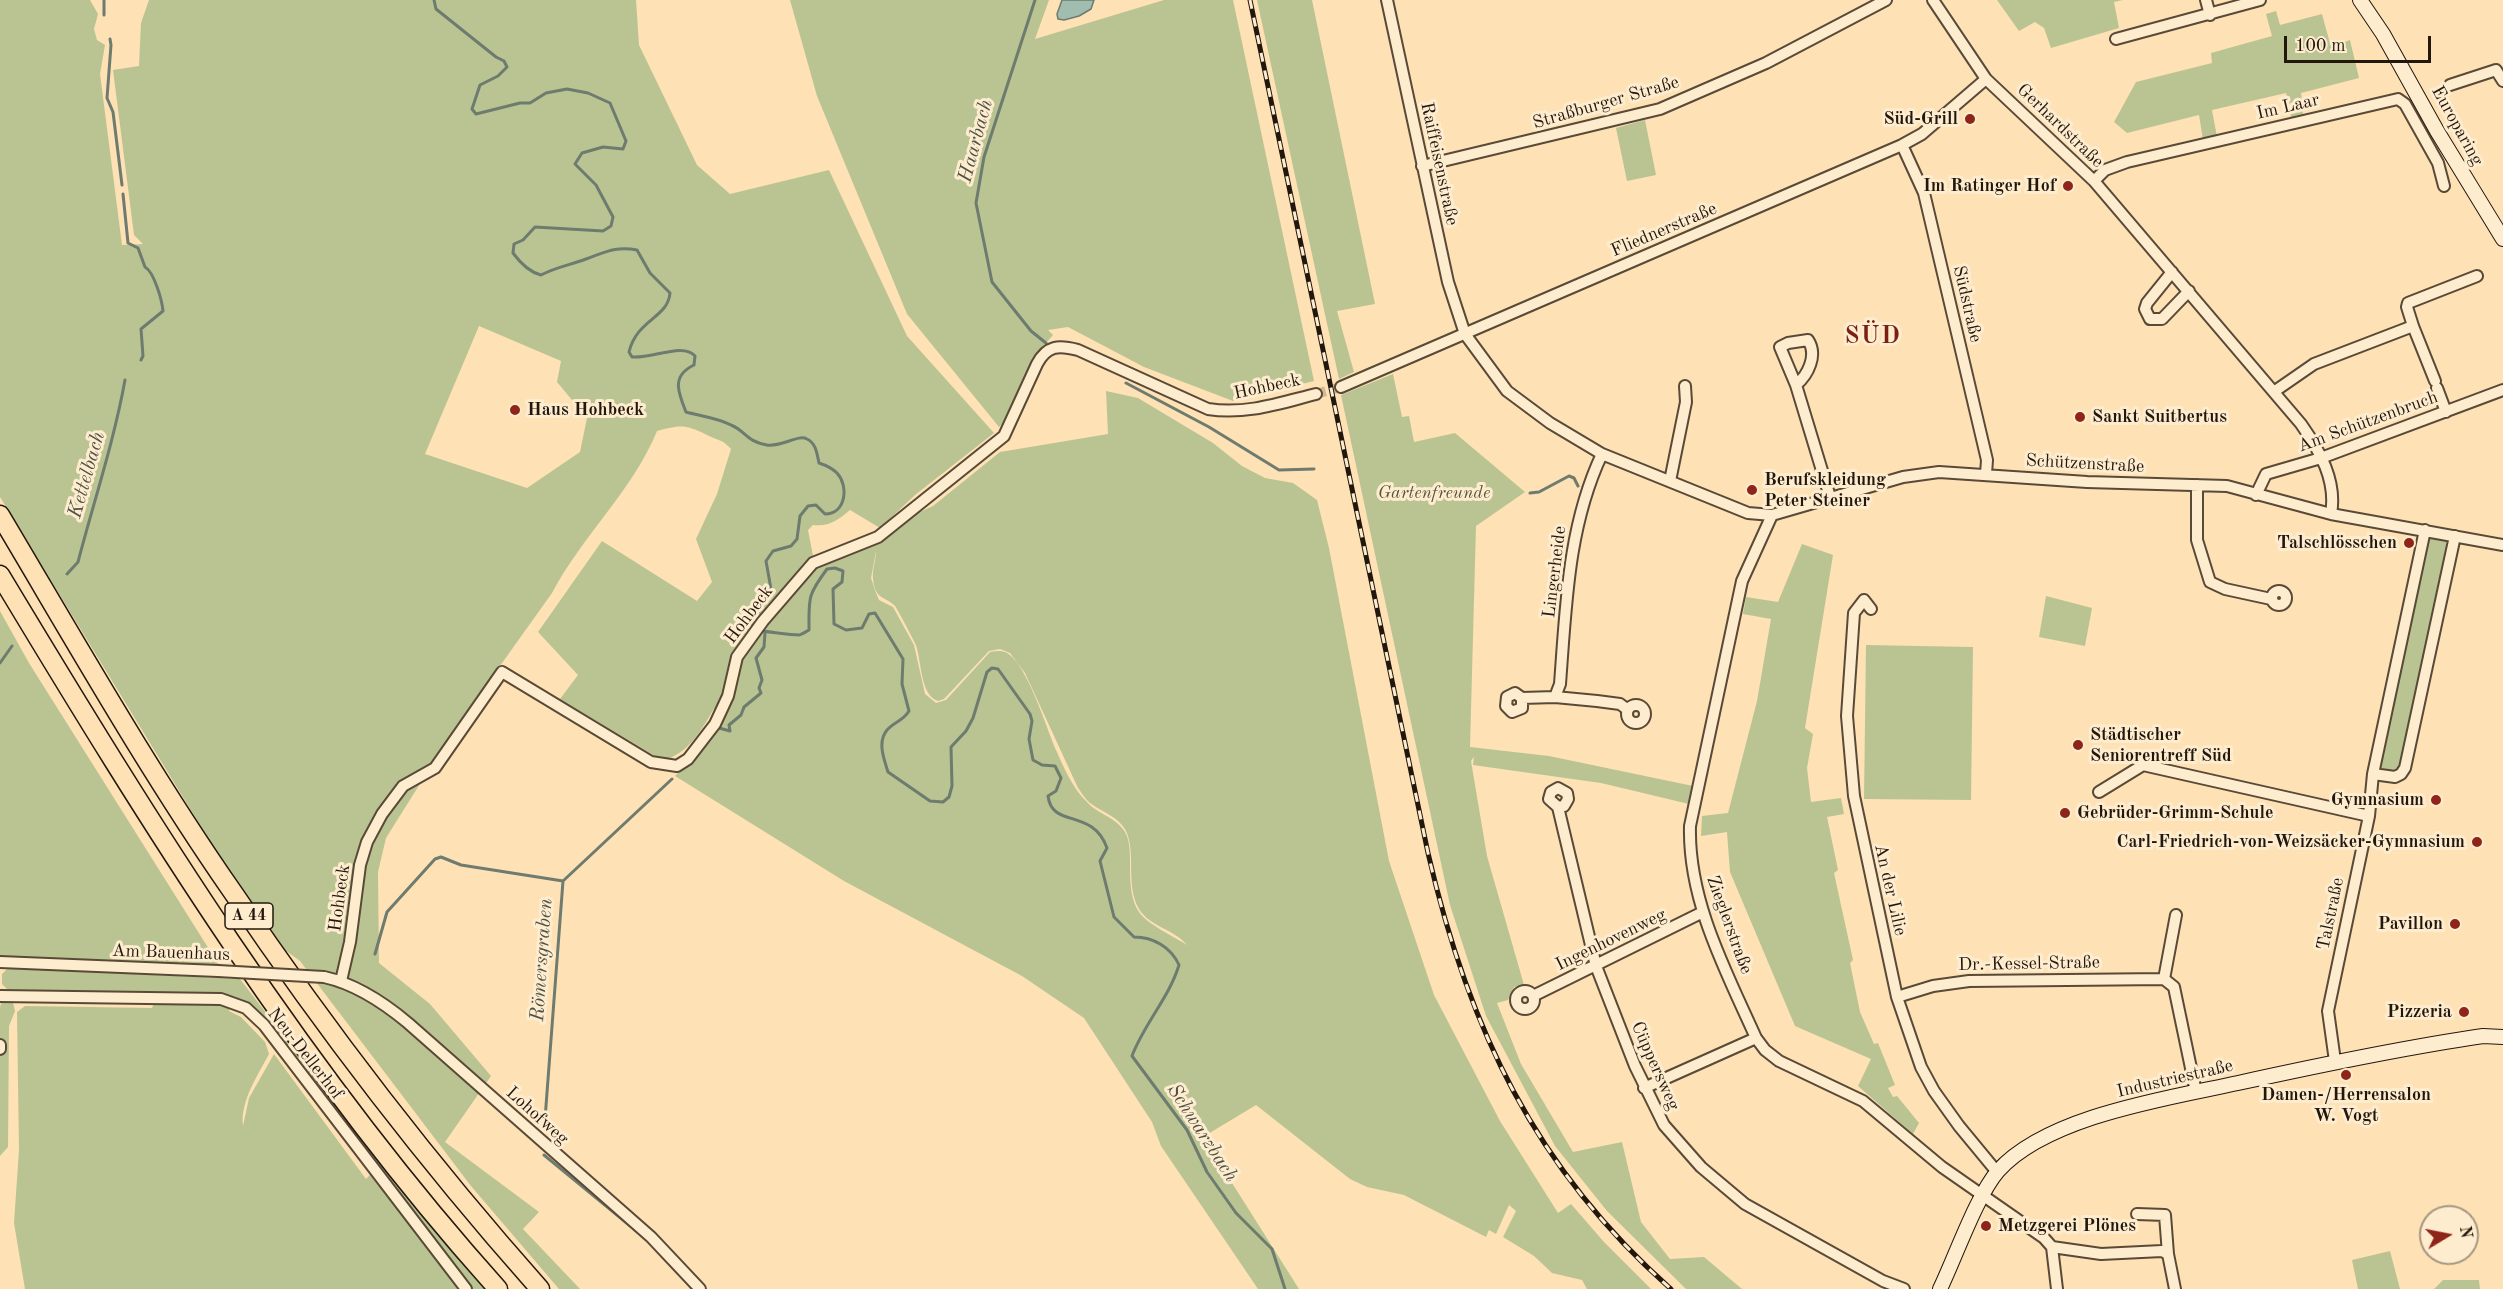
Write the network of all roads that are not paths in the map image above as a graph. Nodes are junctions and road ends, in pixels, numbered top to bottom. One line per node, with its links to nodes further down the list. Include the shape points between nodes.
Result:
1 (1387, 0): 13 (street, Raiffeisenstraße)
2 (1886, 0): 13 (street, Straßburger Straße, via 1744,73 1660,109)
3 (1933, 0): 9 (street, Gerhardstraße)
4 (2206, 0): 7 (street)
5 (2260, 0): 7 (street)
6 (2360, 0): 16 (street, Europaring)
7 (2210, 15): 8 (street)
8 (2116, 39)
9 (1986, 79): 12 (street, Fliednerstraße, via 1922,134); 14 (street, Gerhardstraße)
10 (2503, 81): 11 (street, via 2496,70)
11 (2450, 86)
12 (1902, 145): 21 (street, Fliednerstraße); 31 (street, Südstraße, via 1924,193 1987,460)
13 (1422, 166): 21 (street, Raiffeisenstraße, via 1448,282)
14 (2094, 181): 15 (street, Im Laar, via 2105,170 2127,162 2398,99 2405,104 2438,163); 17 (street, Gerhardstraße)
15 (2444, 186)
16 (2503, 239)
17 (2172, 272): 19 (street, Gerhardstraße); 19 (street, via 2147,303 2145,309 2150,319 2162,319)
18 (2477, 276): 20 (street, via 2408,303)
19 (2189, 291): 26 (street, Gerhardstraße)
20 (2413, 326): 26 (street, via 2314,364); 28 (street)
21 (1465, 334): 24 (street, Fliednerstraße); 29 (street, Schützenstraße, via 1508,391 1550,423)
22 (1796, 385): 35 (street)
23 (1684, 386): 32 (street, via 1686,402)
24 (1341, 387)
25 (2503, 390): 28 (street, Am Schützenbruch)
26 (2275, 391): 30 (street, Gerhardstraße)
27 (1316, 394): 57 (street, Hohbeck, via 1258,409 1208,409 1078,350 1051,348 1037,364 1004,436 878,537 813,562 737,657 728,696 715,723 688,759 677,766 651,762 502,672 435,768 404,786 367,842)
28 (2446, 412): 30 (street, Am Schützenbruch)
29 (1602, 454): 32 (street, Schützenstraße); 45 (street, Lingerheide, via 1583,502 1573,543 1560,684)
30 (2321, 458): 34 (street, Am Schützenbruch, via 2266,474); 36 (street, Gerhardstraße, via 2332,485)
31 (1986, 474): 33 (street, Schützenstraße); 35 (street, Schützenstraße, via 1939,472 1903,477)
32 (1670, 481): 38 (street, Schützenstraße, via 1748,513)
33 (2197, 485): 34 (street, Schützenstraße, via 2227,486); 43 (street, via 2197,540 2210,582 2215,587)
34 (2256, 495): 36 (street, Schützenstraße)
35 (1830, 497): 38 (street, Schützenstraße)
36 (2331, 514): 39 (street, Schützenstraße)
37 (0, 515): 73 (highway, A 44, via 230,890 375,1090)
38 (1772, 515): 52 (street, Zieglerstraße, via 1742,581 1690,826 1690,862)
39 (2425, 530): 40 (street, Schützenstraße); 48 (street, Talstraße)
40 (2455, 536): 41 (street, Schützenstraße); 48 (street, via 2404,768 2395,777)
41 (2503, 545)
42 (0, 575): 72 (highway, A 44, via 110,759 251,975 377,1145)
43 (2271, 599)
44 (1871, 609): 60 (street, An der Lilie, via 1864,600 1854,613 1847,716 1860,834)
45 (1555, 697): 46 (street); 47 (street, via 1620,704)
46 (1522, 698)
47 (1628, 710)
48 (2373, 774): 51 (street, Talstraße)
49 (2098, 792): 51 (street, via 2143,765)
50 (1558, 807): 55 (street, Cüppersweg)
51 (2369, 816): 63 (street, Talstraße, via 2328,1011)
52 (1703, 912): 55 (street, Ingenhovenweg); 62 (street, Zieglerstraße)
53 (2176, 915): 56 (street)
54 (0, 962): 57 (street, Am Bauenhaus, bridge, via 218,971)
55 (1596, 966): 59 (street, Ingenhovenweg); 64 (street, Cüppersweg)
56 (2163, 979): 60 (street, Dr.-Kessel-Straße, via 1959,981); 65 (street, via 2174,987)
57 (341, 981): 74 (street, Lohofweg, via 386,1005 408,1023 657,1243)
58 (0, 996): 71 (street, Neu-Dellerhof, via 221,999 246,1008 264,1025)
59 (1533, 996)
60 (1897, 997): 66 (street, An der Lilie, via 1921,1067 1934,1090)
61 (2503, 1037): 63 (street, Industriestraße, via 2474,1037)
62 (1756, 1038): 64 (street); 67 (street, Zieglerstraße, via 1779,1062 1863,1101)
63 (2335, 1061): 65 (street, Industriestraße)
64 (1644, 1088): 75 (street, Cüppersweg, via 1664,1125 1701,1167 1745,1204)
65 (2196, 1092): 66 (street, Industriestraße, via 2129,1107 2078,1124 2036,1143)
66 (1997, 1172): 67 (street, Industriestraße)
67 (1983, 1196): 69 (street, Zieglerstraße); 76 (street, Industriestraße)
68 (2137, 1214): 70 (street, via 2165,1215)
69 (2052, 1247): 70 (street, via 2089,1253); 77 (street)
70 (2168, 1254): 78 (street)
71 (466, 1289)
72 (498, 1289)
73 (540, 1289)
74 (700, 1289)
75 (1904, 1289)
76 (1940, 1289)
77 (2057, 1289)
78 (2175, 1289)

